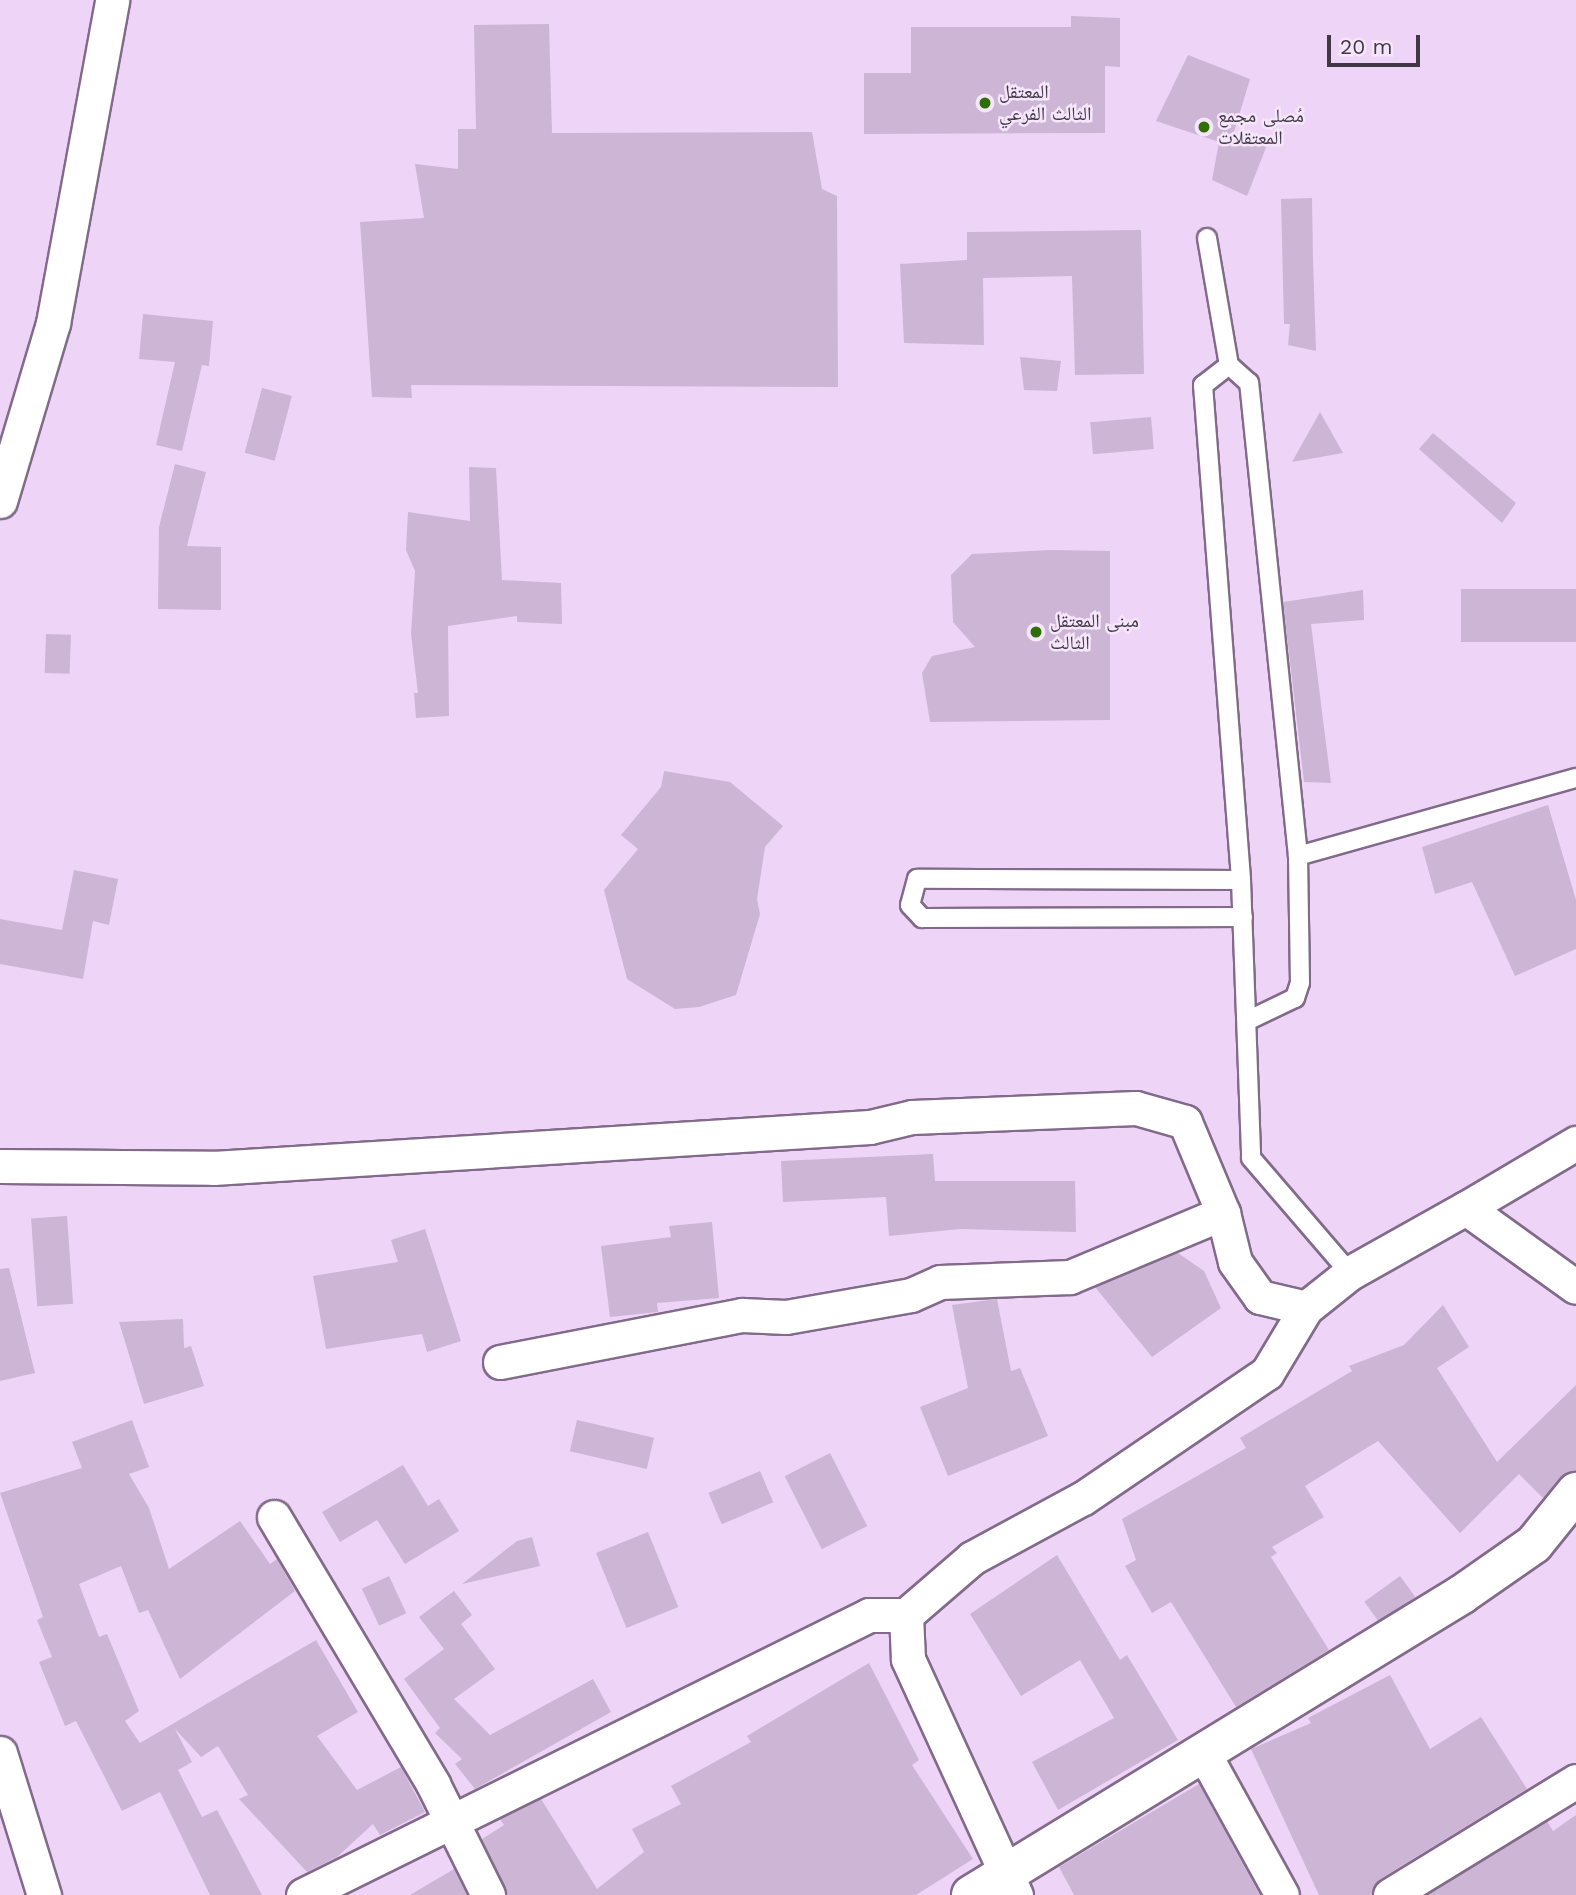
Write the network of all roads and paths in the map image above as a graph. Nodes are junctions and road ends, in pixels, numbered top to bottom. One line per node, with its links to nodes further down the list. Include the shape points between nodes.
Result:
1 (111, 0): 4 (street, via 52,323)
2 (1207, 238): 3 (lane)
3 (1229, 365): 6 (lane, via 1249,383); 7 (lane, via 1203,385)
4 (0, 501)
5 (1576, 778): 6 (lane)
6 (1298, 856): 9 (lane, via 1300,983 1295,998)
7 (1241, 880): 8 (lane); 8 (lane, via 917,879 910,905 922,918)
8 (1243, 917): 9 (lane)
9 (1249, 1020): 14 (lane, via 1251,1158)
10 (1576, 1143): 12 (street)
11 (0, 1166): 13 (street, via 213,1168 870,1127 912,1117 1136,1108 1185,1122)
12 (1466, 1208): 14 (street); 15 (street)
13 (1223, 1213): 16 (street, via 1235,1262 1260,1297); 17 (street, via 1070,1277 940,1282 886,1300 786,1317 742,1315)
14 (1350, 1273): 16 (street)
15 (1576, 1287)
16 (1306, 1308): 20 (street, via 1267,1373 1083,1499 972,1558)
17 (500, 1362)
18 (1576, 1492): 22 (street, via 1534,1544 1461,1595)
19 (274, 1517): 24 (street, via 433,1784)
20 (906, 1615): 24 (street, via 869,1615); 25 (street, via 908,1659)
21 (0, 1752): 26 (street)
22 (1203, 1752): 25 (street); 30 (street)
23 (1576, 1781): 31 (street)
24 (447, 1819): 27 (street); 28 (street)
25 (1012, 1884): 29 (street)
26 (44, 1895)
27 (303, 1895)
28 (488, 1895)
29 (971, 1895)
30 (1282, 1895)
31 (1390, 1895)

